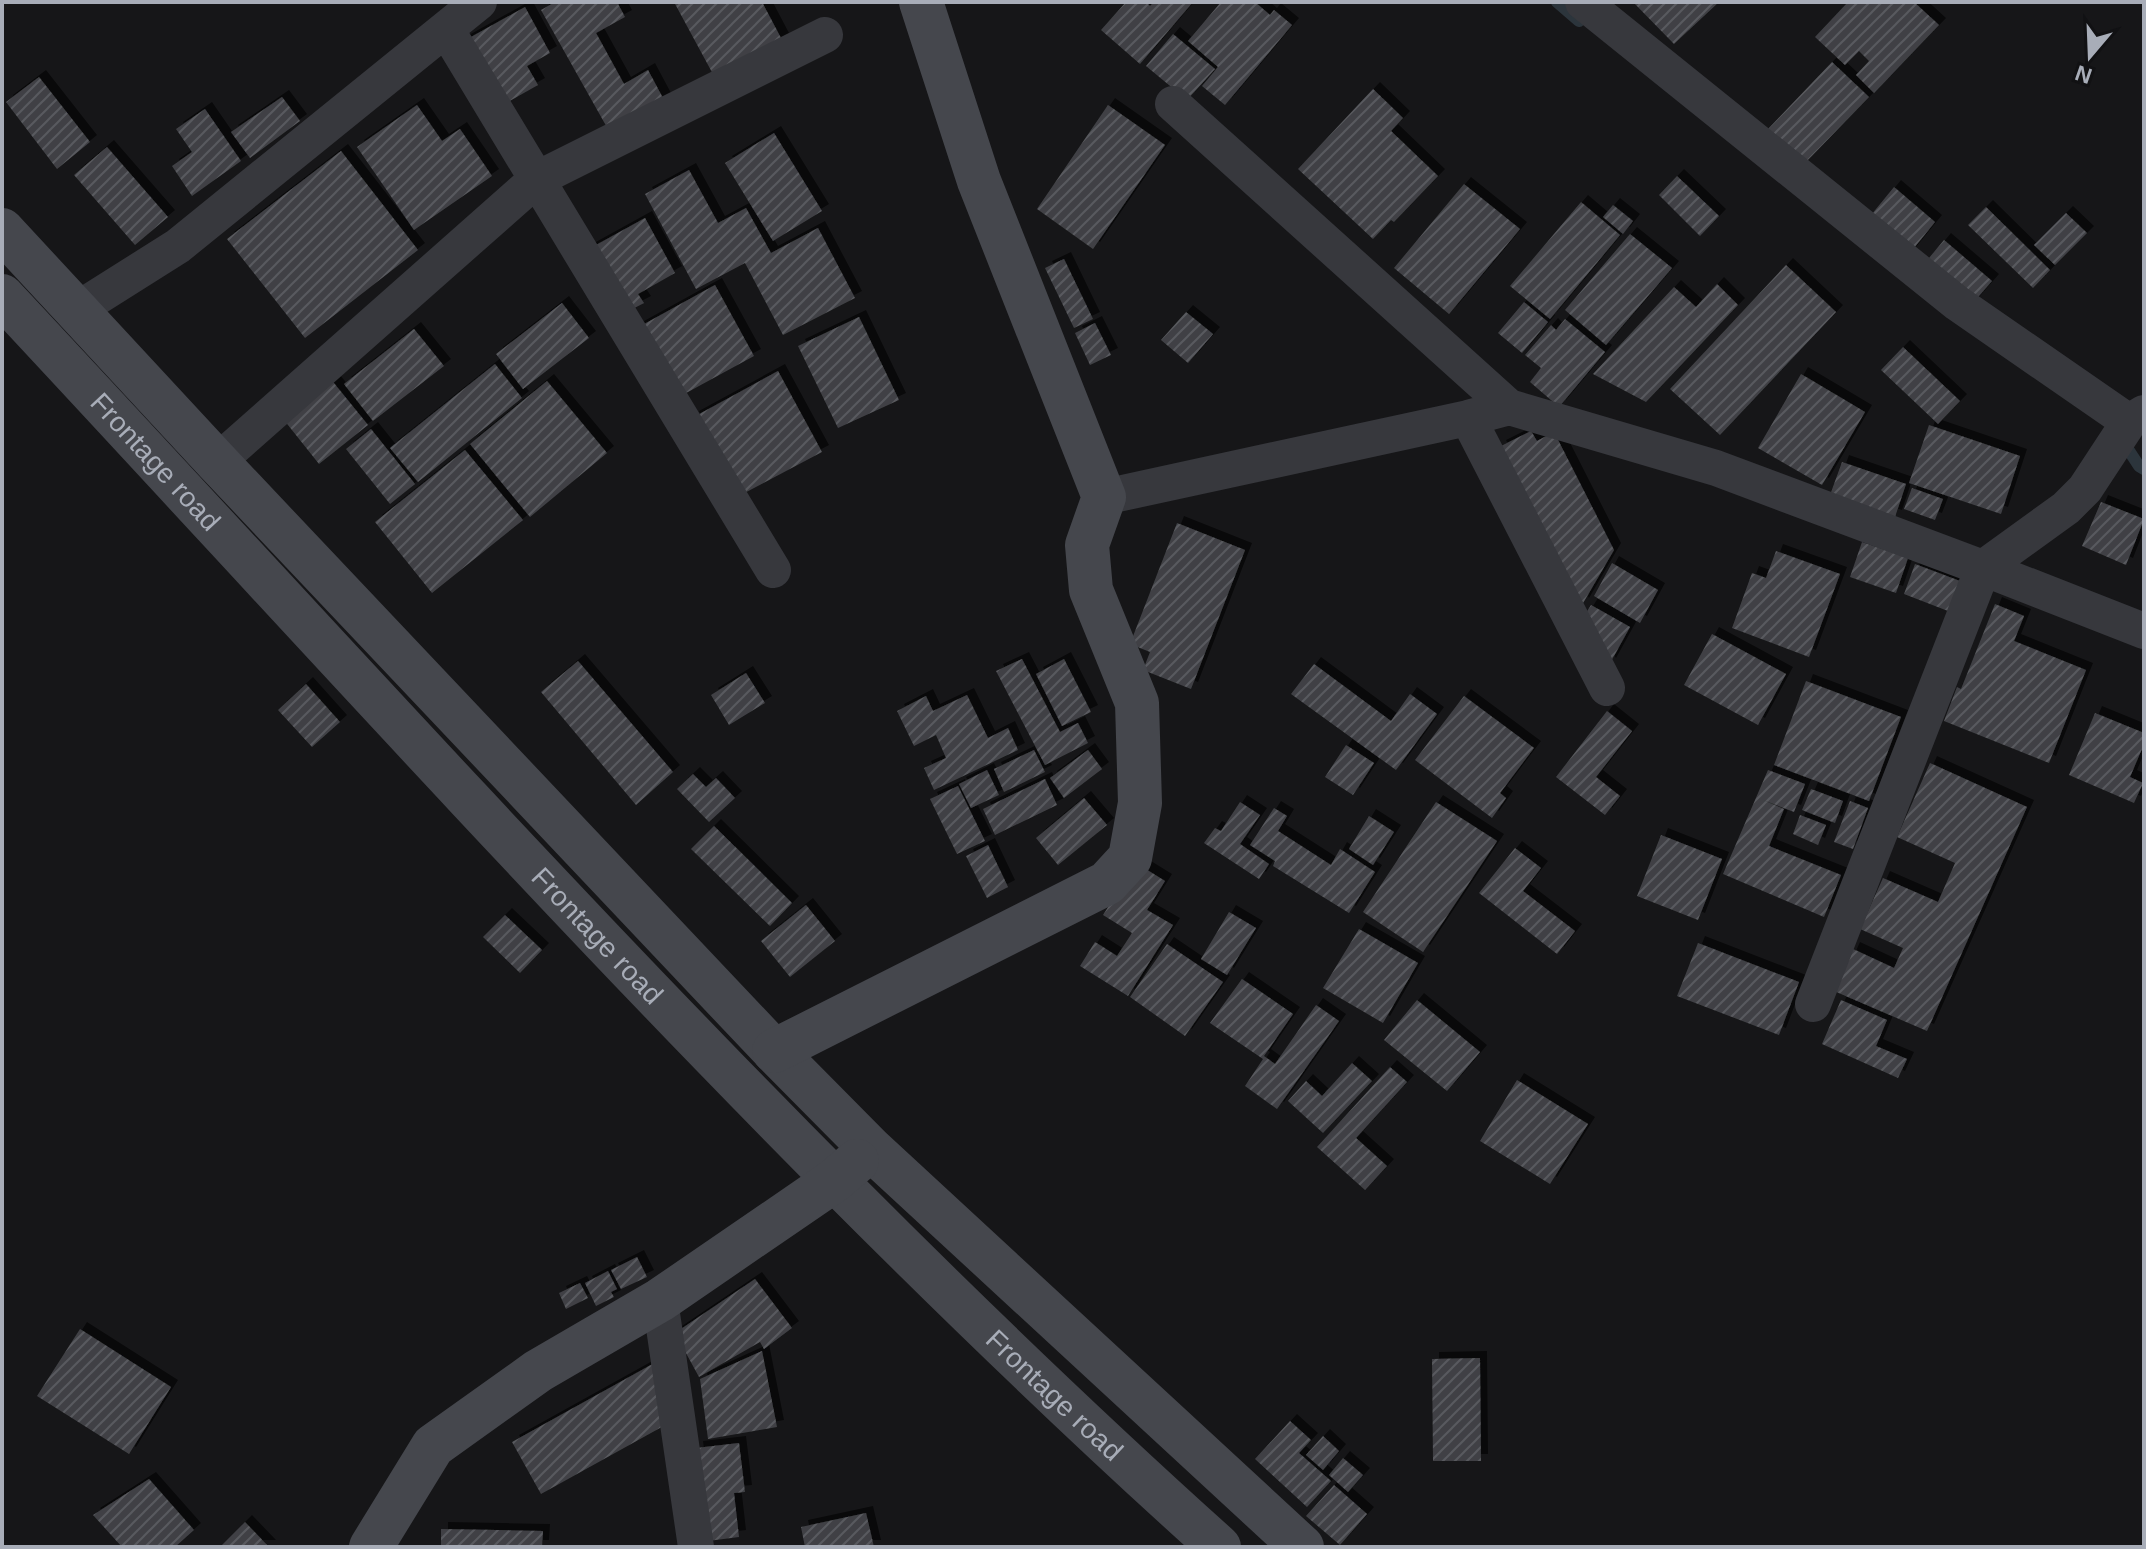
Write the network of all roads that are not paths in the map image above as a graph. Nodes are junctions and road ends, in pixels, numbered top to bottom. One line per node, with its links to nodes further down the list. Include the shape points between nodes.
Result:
1 (479, 2): 4 (street)
2 (921, 2): 15 (main road, via 979,181)
3 (1583, 2): 12 (street, via 1957,303)
4 (446, 29): 7 (street); 10 (street, via 178,246)
5 (825, 35): 7 (street)
6 (1173, 104): 11 (street)
7 (537, 179): 14 (street); 17 (street)
8 (2, 230): 10 (main road)
9 (2, 296): 23 (main road, Frontage road, via 542,877)
10 (75, 311): 14 (main road)
11 (1509, 407): 13 (street); 16 (street, via 1716,468)
12 (2137, 417): 16 (street, via 2066,508)
13 (1468, 418): 15 (street); 19 (street)
14 (217, 462): 21 (main road)
15 (1104, 497): 21 (main road, via 1087,545 1088,560 1091,590 1137,703 1140,803 1130,858 1107,883)
16 (1983, 568): 18 (street); 20 (street)
17 (773, 570)
18 (2144, 631)
19 (1607, 688)
20 (1813, 1004)
21 (774, 1051): 22 (main road)
22 (871, 1149): 23 (main road); 28 (main road)
23 (835, 1180): 24 (main road); 27 (main road, Frontage road, via 1112,1451)
24 (660, 1300): 25 (main road, via 538,1371 433,1446); 26 (street)
25 (371, 1547)
26 (696, 1547)
27 (1219, 1547)
28 (1302, 1547)

